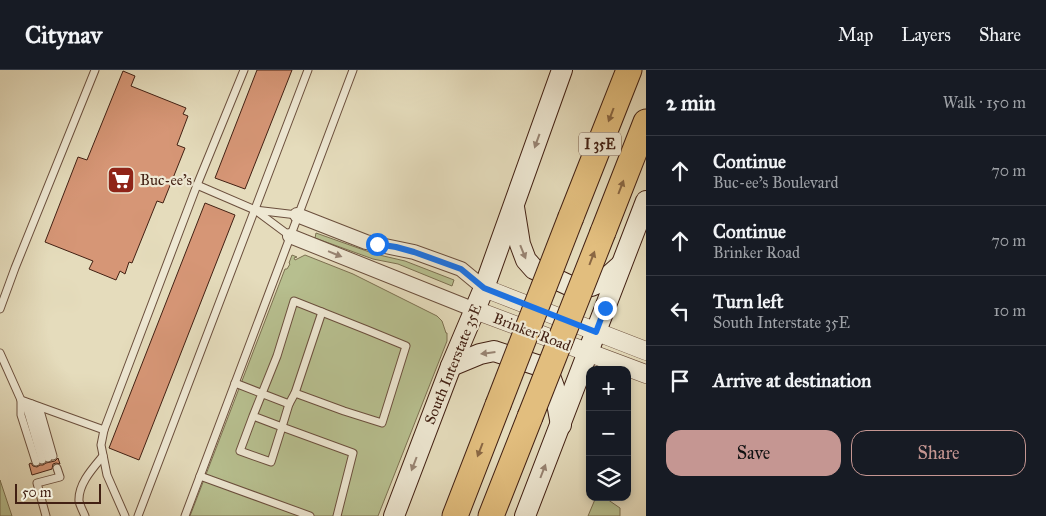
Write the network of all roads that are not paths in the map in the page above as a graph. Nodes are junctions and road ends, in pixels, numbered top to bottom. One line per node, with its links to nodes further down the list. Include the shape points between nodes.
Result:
1 (94, 70): 16 (lane)
2 (244, 70): 8 (lane)
3 (308, 70): 11 (lane)
4 (353, 70): 12 (lane)
5 (562, 70): 10 (main road, South Interstate 35E, one-way to 10)
6 (629, 70): 45 (highway, I 35E, one-way to 45, bridge)
7 (646, 122): 46 (highway, I 35E, one-way to 7, bridge)
8 (197, 185): 11 (lane); 33 (lane)
9 (646, 201): 14 (main road)
10 (514, 205): 14 (main road, one-way to 14, via 520,244 534,270 577,289 604,281); 15 (main road, South Interstate 35E)
11 (255, 210): 12 (lane); 13 (lane); 40 (lane)
12 (297, 215): 13 (lane); 15 (street, via 366,242 414,252 461,269)
13 (290, 236): 17 (street, one-way to 17); 25 (lane)
14 (622, 264): 19 (main road)
15 (484, 288): 17 (main road, South Interstate 35E); 19 (street, Brinker Road)
16 (0, 309)
17 (475, 310): 22 (street, Brinker Road); 23 (main road, South Interstate 35E)
18 (322, 312): 26 (lane, via 294,301); 27 (lane); 27 (lane, via 406,346 382,423)
19 (596, 332): 20 (street, Brinker Road); 22 (main road)
20 (646, 351)
21 (0, 353): 28 (lane)
22 (588, 353): 24 (street, Brinker Road); 31 (main road)
23 (451, 366): 31 (main road, one-way to 23, via 554,387 550,376 540,366 494,351); 44 (main road, South Interstate 35E, one-way to 44)
24 (646, 374)
25 (235, 382): 26 (lane); 35 (lane)
26 (262, 393): 29 (lane); 30 (lane)
27 (295, 393): 29 (lane)
28 (29, 403): 28 (lane, via 22,415 45,459); 33 (lane)
29 (289, 404): 32 (lane)
30 (254, 416): 32 (lane); 32 (lane, via 240,451 271,462)
31 (561, 426): 47 (main road, one-way to 31)
32 (282, 428): 43 (lane, via 353,453)
33 (104, 430): 34 (lane)
34 (103, 456): 38 (lane, via 81,488 79,501); 39 (lane)
35 (200, 476): 41 (lane); 42 (lane)
36 (48, 480): 36 (lane, via 60,477 48,470); 37 (lane, via 37,483)
37 (46, 516)
38 (85, 516)
39 (125, 516)
40 (138, 516)
41 (185, 516)
42 (310, 516)
43 (337, 516)
44 (394, 516)
45 (455, 516)
46 (491, 516)
47 (525, 516)

